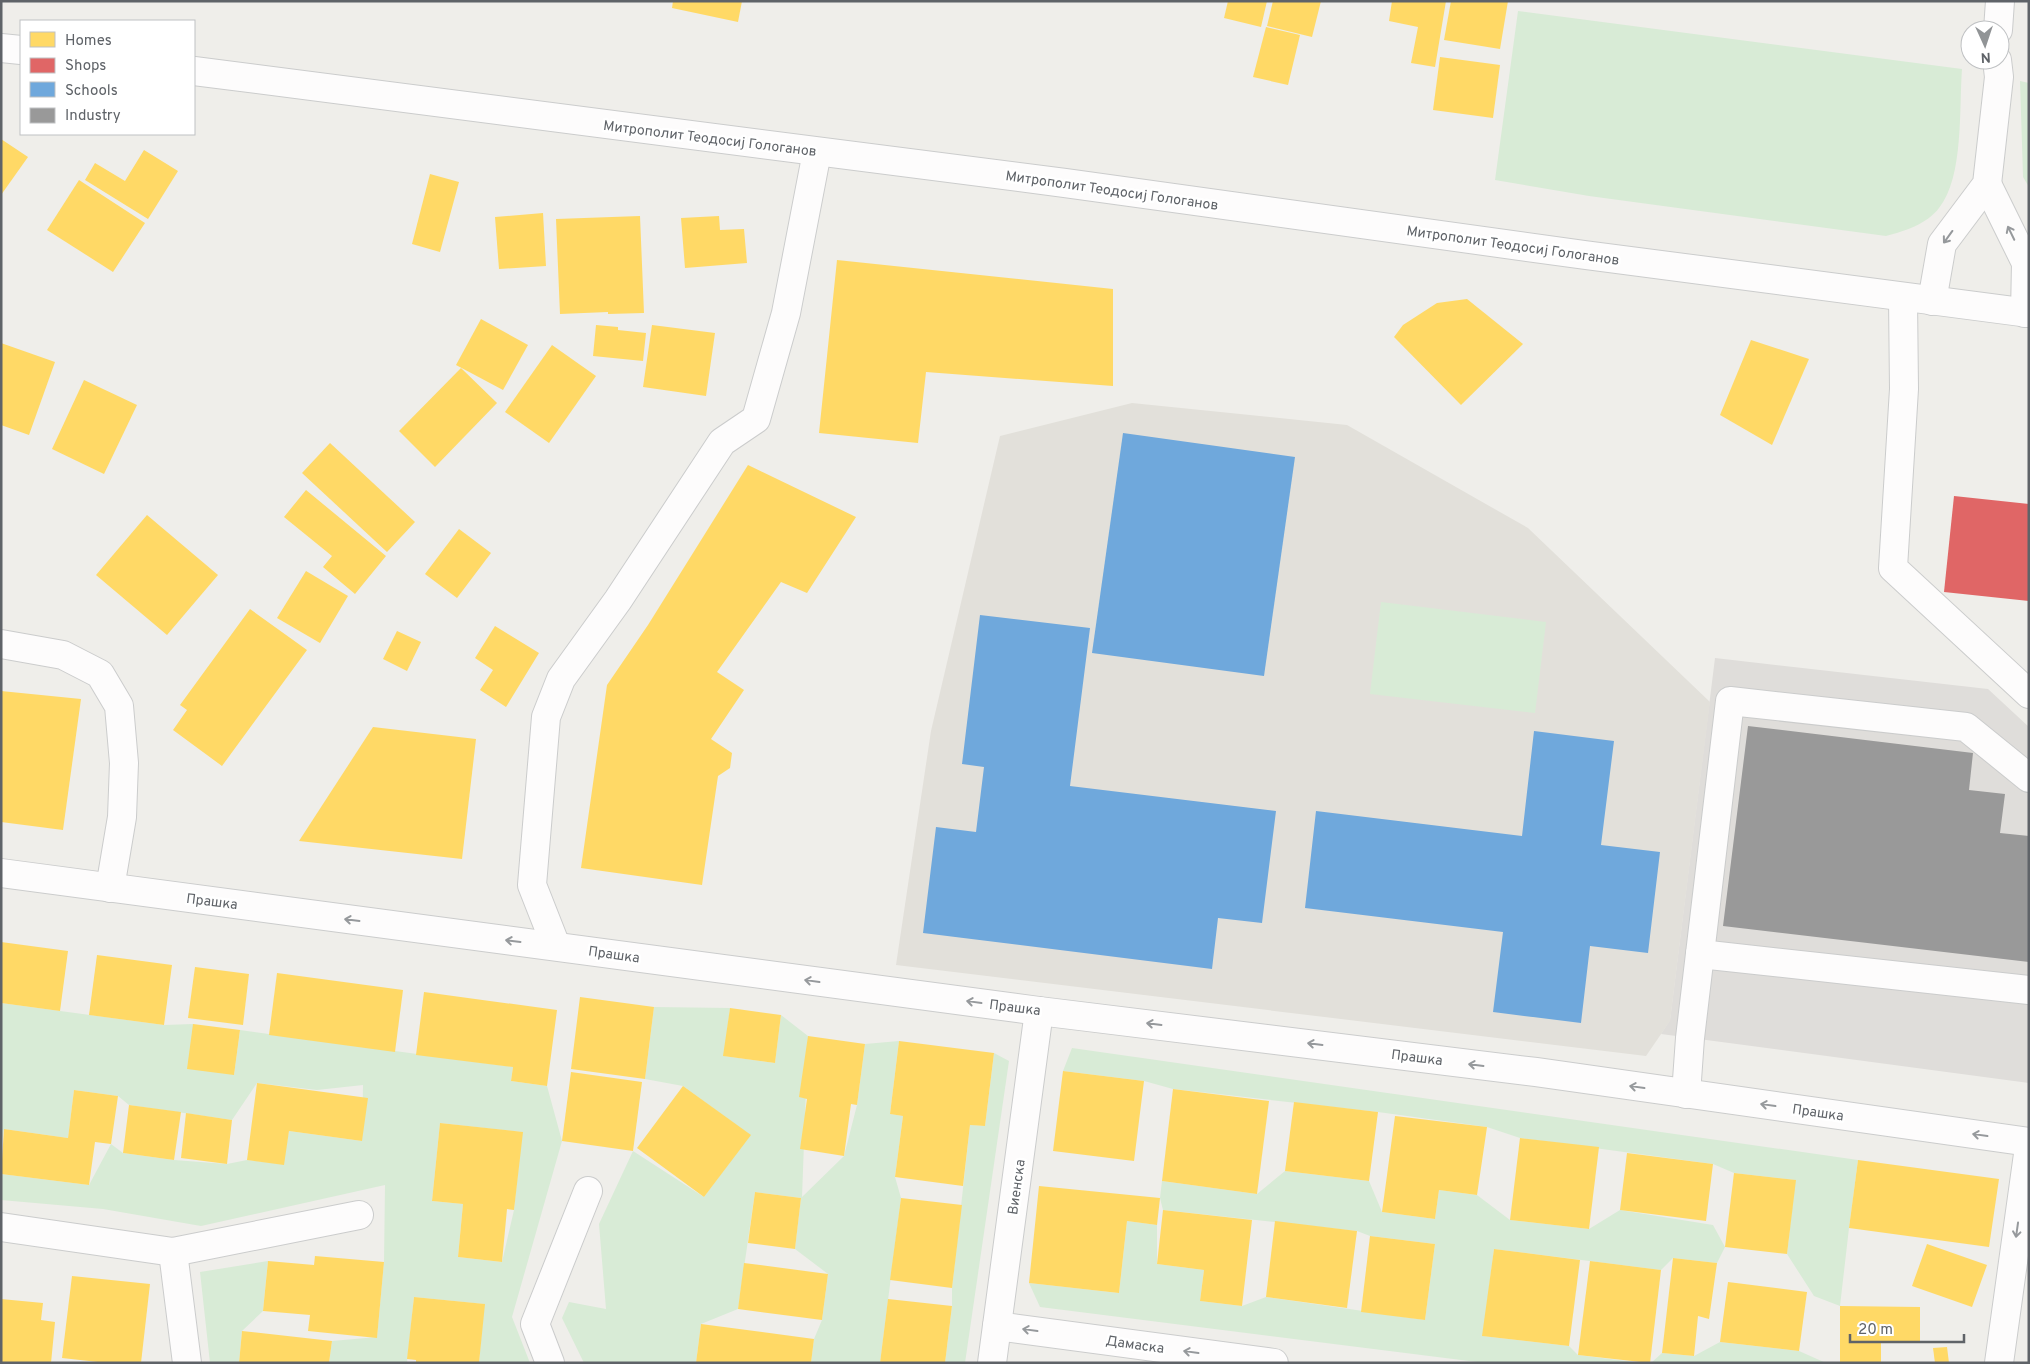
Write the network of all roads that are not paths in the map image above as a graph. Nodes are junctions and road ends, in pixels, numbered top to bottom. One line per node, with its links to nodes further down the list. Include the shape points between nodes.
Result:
1 (2000, 1): 2 (street)
2 (1999, 20)
3 (1, 48): 4 (street)
4 (20, 50)
5 (1998, 70): 8 (street)
6 (195, 71): 7 (street, Митрополит Теодосиј Гологанов)
7 (817, 152): 9 (street, Митрополит Теодосиј Гологанов); 17 (street, via 786,313 756,419 722,442 618,600 561,678 546,717 532,884)
8 (1987, 184): 10 (street, one-way to 10, via 1942,244); 11 (street, one-way to 8, via 2026,263)
9 (1903, 298): 10 (street, Митрополит Теодосиј Гологанов); 13 (street, via 1904,389 1894,568)
10 (1932, 301): 11 (street, Митрополит Теодосиј Гологанов)
11 (2027, 313)
12 (1, 644): 16 (street, via 63,656 100,674 120,706 124,763 122,817)
13 (2029, 694)
14 (2029, 778): 18 (street, via 1966,727 1730,701)
15 (1, 873): 16 (street, Прашка)
16 (110, 888): 17 (street, Прашка, one-way to 16)
17 (556, 946): 20 (street, Прашка, one-way to 17)
18 (1700, 954): 19 (street); 21 (street)
19 (2029, 990)
20 (1039, 1011): 21 (street, Прашка, one-way to 20, via 1536,1072); 28 (street, Виенска)
21 (1686, 1094): 22 (street, Прашка, one-way to 21)
22 (2029, 1142)
23 (2029, 1147): 33 (street, one-way to 33)
24 (588, 1192): 30 (street, via 534,1324)
25 (359, 1215): 27 (street)
26 (1, 1227): 27 (street)
27 (174, 1252): 29 (street)
28 (997, 1326): 31 (street, Виенска); 32 (street, Дамаска, one-way to 28)
29 (187, 1363)
30 (550, 1363)
31 (992, 1363)
32 (1274, 1363)
33 (1999, 1363)

